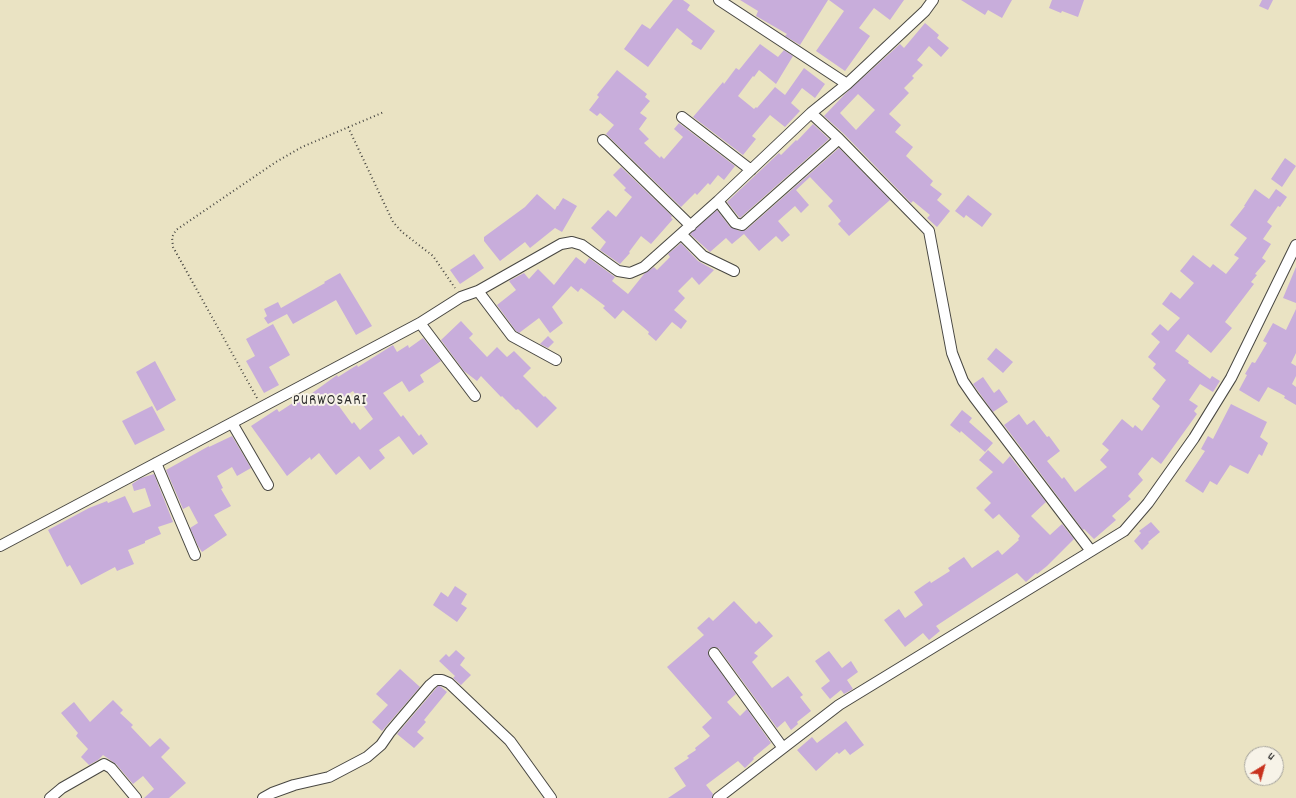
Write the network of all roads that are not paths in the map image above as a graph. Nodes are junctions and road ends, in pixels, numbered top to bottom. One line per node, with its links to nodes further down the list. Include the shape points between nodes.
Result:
1 (719, 0): 3 (street)
2 (933, 0): 3 (street, via 925,11)
3 (847, 84): 4 (street)
4 (811, 114): 6 (street); 8 (street)
5 (682, 117): 8 (street)
6 (839, 139): 9 (street, via 742,225 736,223); 22 (street, via 929,231 952,353 963,381)
7 (603, 140): 10 (street)
8 (751, 170): 9 (street)
9 (718, 201): 10 (street)
10 (691, 226): 11 (street)
11 (681, 234): 13 (street, via 703,256); 14 (street, via 644,267 630,273 618,271 582,245 572,242 561,244)
12 (1296, 245): 22 (street, via 1231,378 1194,438 1124,531)
13 (734, 271)
14 (478, 291): 15 (street, via 461,297); 16 (street, via 512,336)
15 (420, 323): 17 (street); 18 (street)
16 (556, 360)
17 (475, 396)
18 (232, 423): 19 (street); 20 (street)
19 (156, 463): 21 (street); 23 (street)
20 (268, 486)
21 (0, 546)
22 (1091, 551): 25 (street, via 839,705)
23 (194, 555)
24 (714, 653): 25 (street)
25 (783, 748): 30 (street)
26 (50, 798): 27 (street, via 62,788 104,764 111,768)
27 (136, 798)
28 (263, 798): 29 (street, via 294,785 329,776 367,757 381,745 430,685 436,680 442,680 449,682 510,741)
29 (552, 798)
30 (718, 798)

